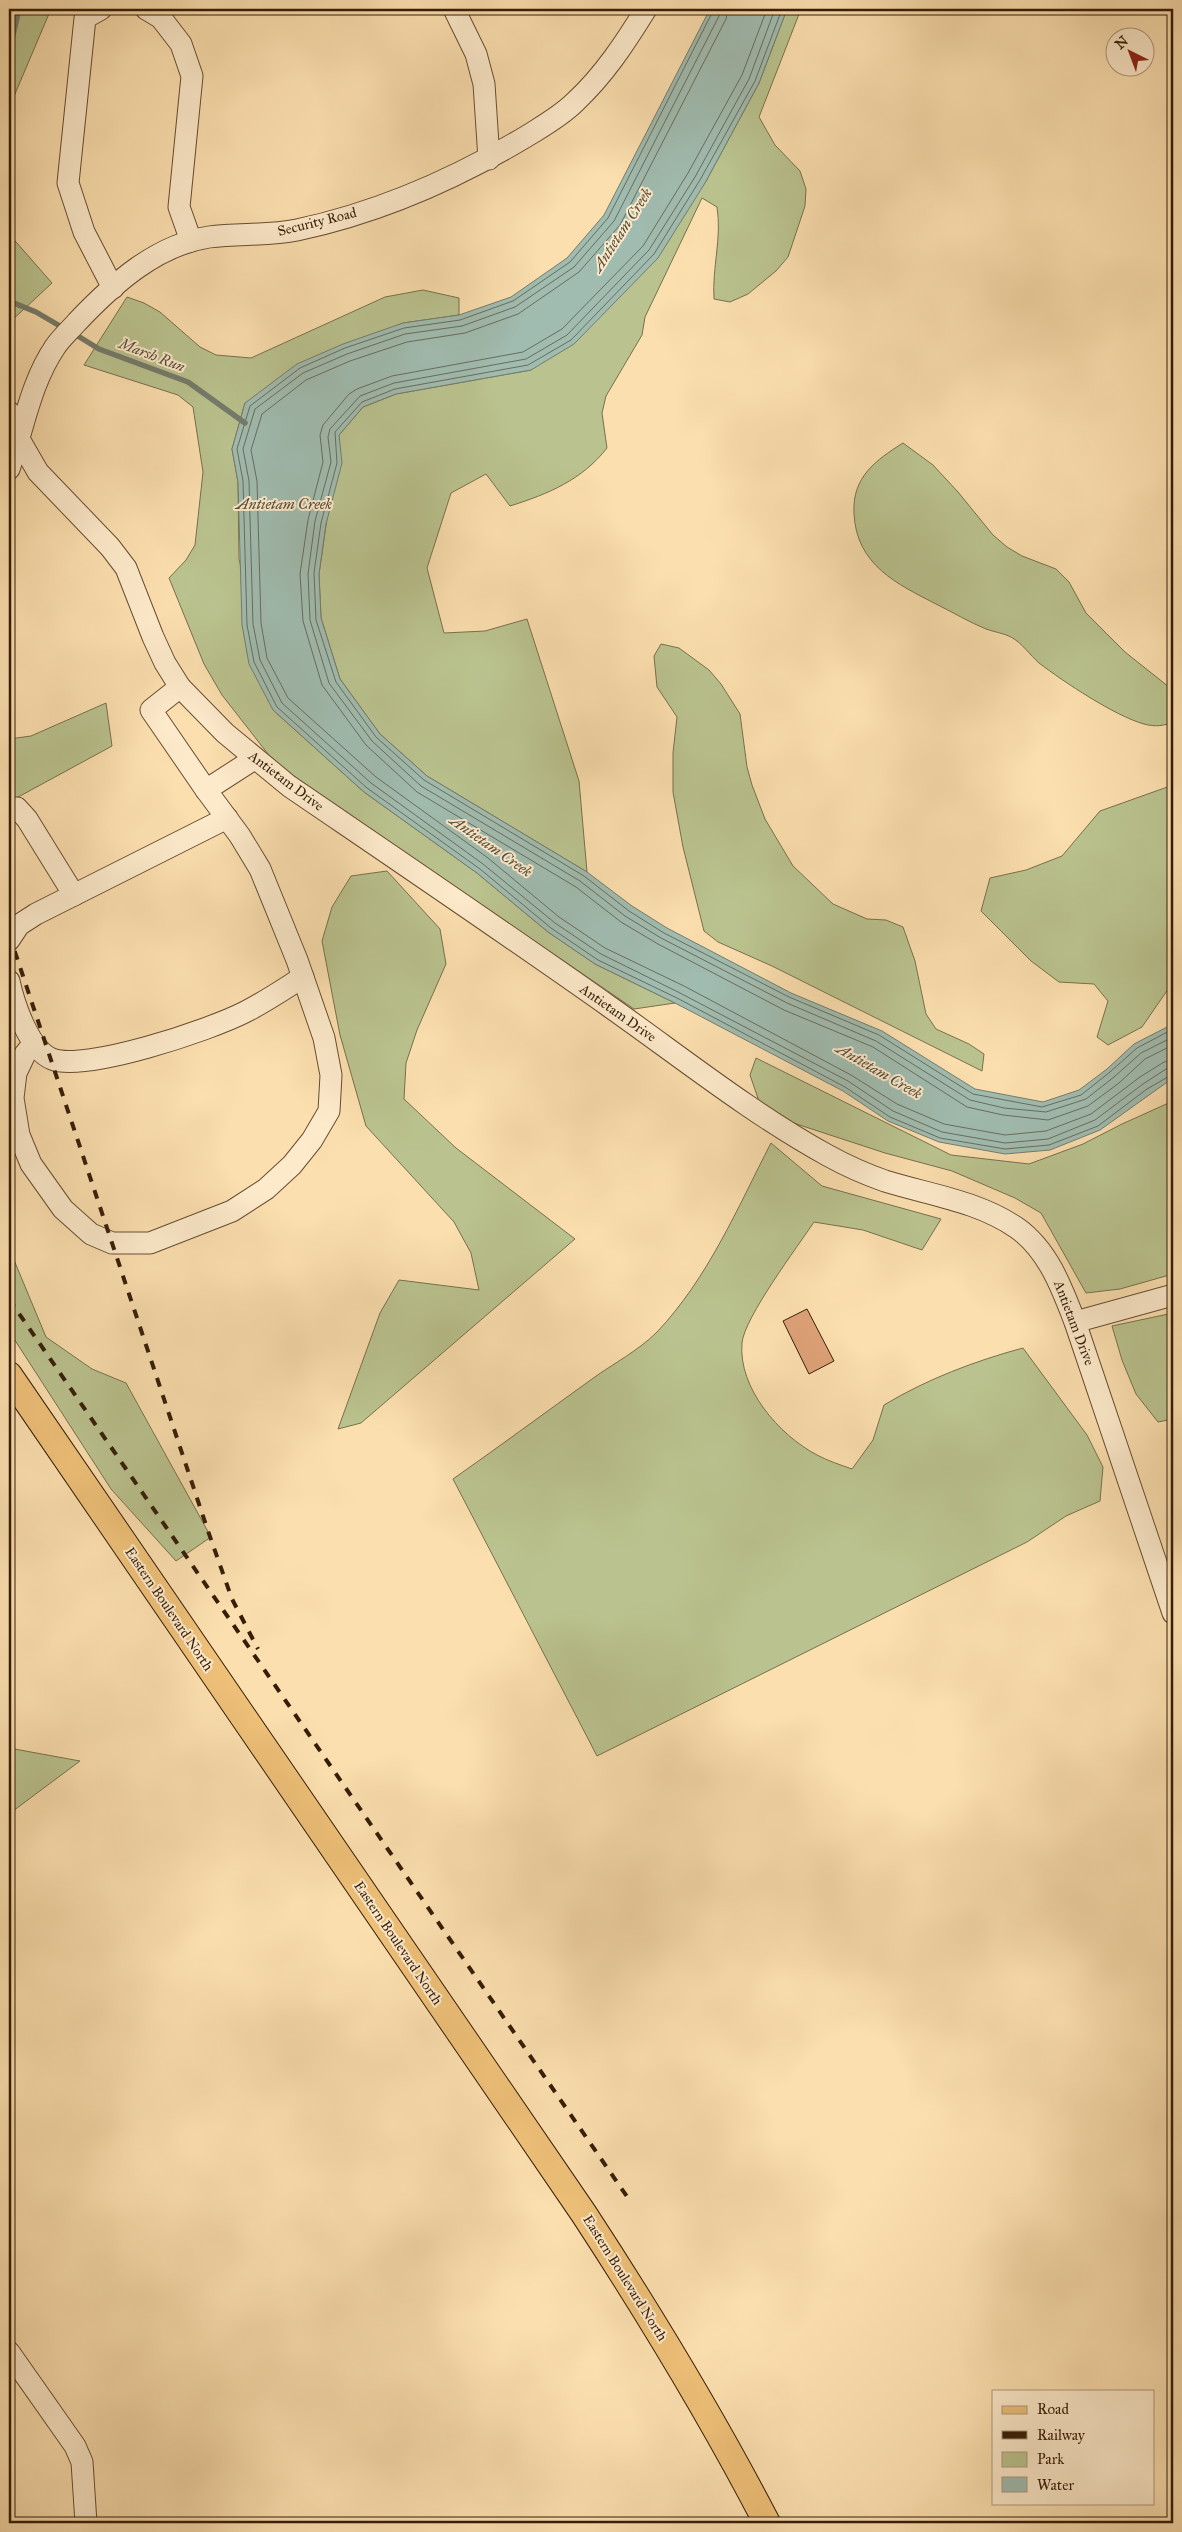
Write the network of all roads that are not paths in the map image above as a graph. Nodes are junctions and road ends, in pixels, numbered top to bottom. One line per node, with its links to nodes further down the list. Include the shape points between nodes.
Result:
1 (101, 9): 7 (street, via 85,18 68,183 84,232)
2 (146, 9): 6 (street, via 161,18 181,44 192,76 179,207)
3 (454, 9): 5 (street, via 476,54 484,84)
4 (646, 9): 5 (street, Security Road, via 601,76 573,104)
5 (489, 159): 6 (street, Security Road, via 433,184 329,222 295,230)
6 (191, 241): 7 (street, Security Road, via 151,258)
7 (113, 288): 9 (street, Security Road, via 56,346 41,370)
8 (9, 412): 9 (street, Antietam Drive)
9 (19, 439): 10 (street, Security Road); 11 (street, Antietam Drive, via 38,472 110,546 126,568 152,637)
10 (9, 469)
11 (180, 687): 12 (street, Antietam Drive); 13 (street, via 151,710)
12 (254, 759): 13 (street); 22 (street, Antietam Drive, via 753,1107 826,1154 884,1180 972,1205 999,1216 1020,1230 1041,1251)
13 (206, 790): 15 (street)
14 (9, 808): 16 (street, via 17,808 27,819)
15 (227, 818): 16 (street); 18 (street, via 260,869)
16 (74, 895): 17 (street, via 19,925)
17 (9, 940)
18 (303, 977): 20 (street, via 244,1013 105,1059 71,1063 50,1058); 20 (street, via 324,1038 331,1075 329,1111 312,1140 266,1189 232,1210 150,1243 112,1243 91,1234 63,1209 31,1164 20,1135 12,1098 16,1073)
19 (9, 981): 20 (street)
20 (33, 1044)
21 (1173, 1295): 22 (street)
22 (1076, 1322): 24 (street, Antietam Drive)
23 (9, 1375): 27 (main road, Eastern Boulevard North, via 584,2214 659,2330 726,2444)
24 (1173, 1613)
25 (9, 2352): 26 (street, via 75,2446 82,2462)
26 (86, 2523)
27 (767, 2523)

